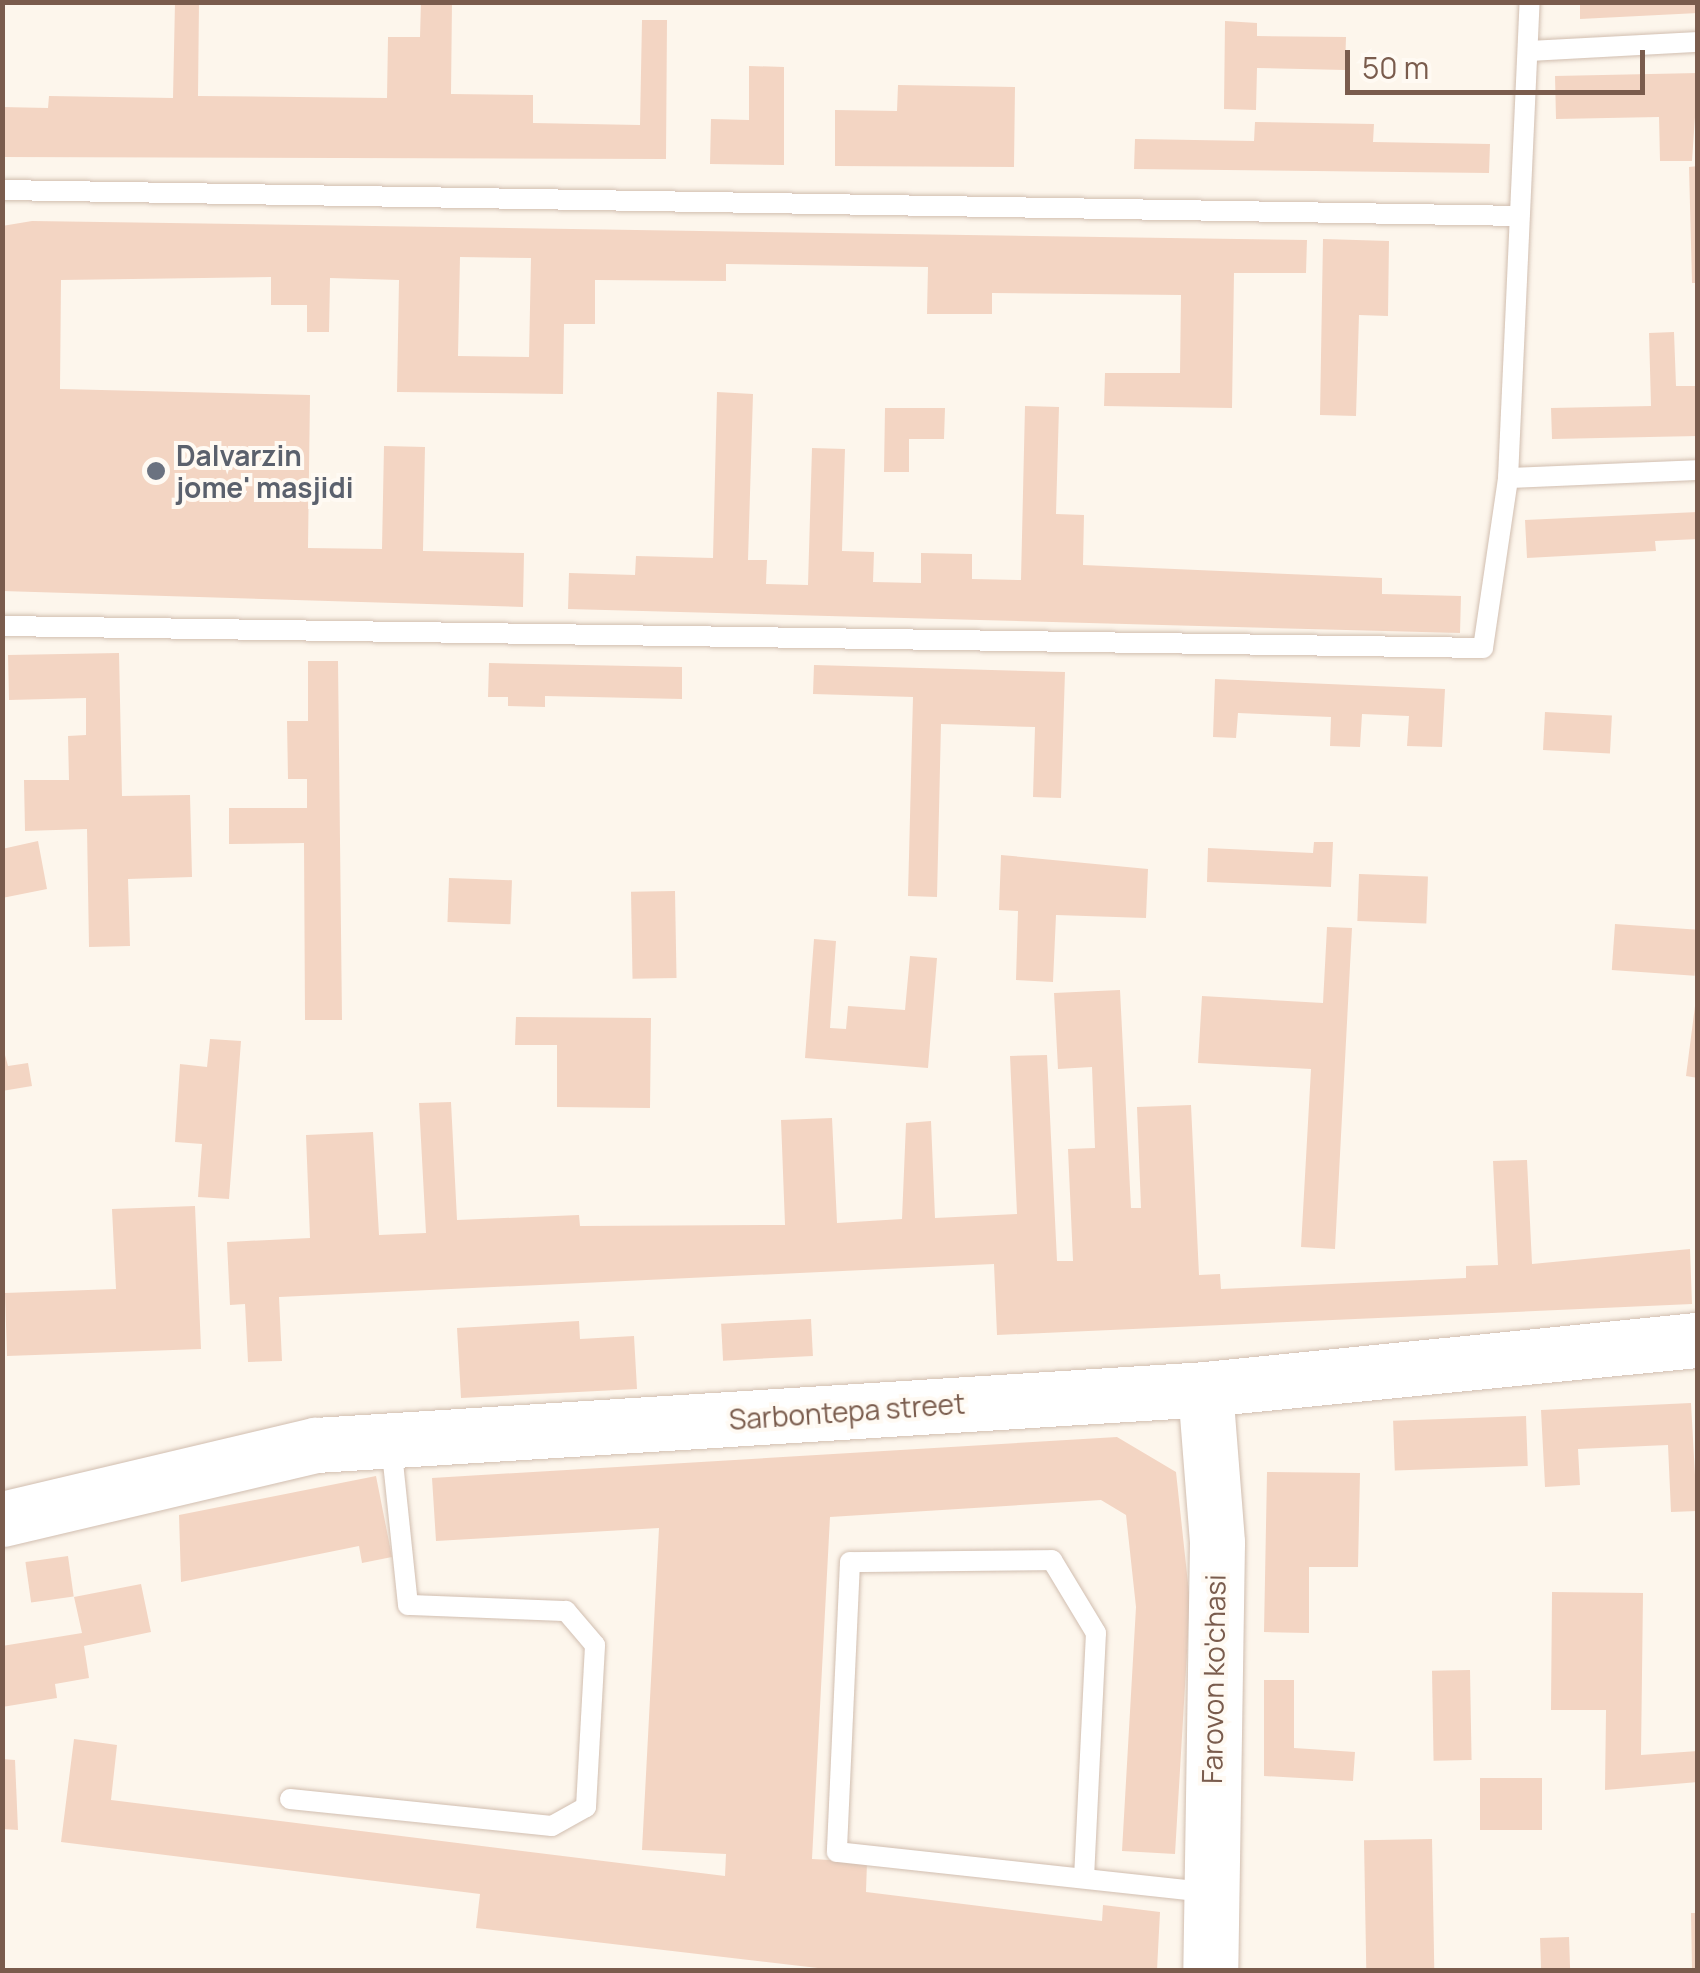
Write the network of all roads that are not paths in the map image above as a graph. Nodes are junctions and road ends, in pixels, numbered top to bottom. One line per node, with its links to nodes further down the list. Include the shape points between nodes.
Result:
1 (1530, 2): 3 (lane)
2 (1698, 42): 3 (lane)
3 (1530, 50): 5 (lane)
4 (2, 190): 5 (lane)
5 (1514, 216): 7 (lane)
6 (1698, 470): 7 (lane)
7 (1508, 478): 8 (lane, via 1483,648)
8 (2, 626)
9 (1698, 1340): 10 (street, Sarbontepa street)
10 (1206, 1389): 11 (street, Sarbontepa street); 15 (street, Farovon ko'chasi, via 1216,1544)
11 (391, 1440): 12 (street, Sarbontepa street, via 316,1445); 13 (lane, via 408,1606 566,1610 595,1645 586,1807 552,1826)
12 (4, 1508)
13 (290, 1799)
14 (1084, 1878): 14 (lane, via 838,1852 850,1562 1052,1560 1096,1633); 15 (lane)
15 (1208, 1892): 16 (street, Farovon ko'chasi)
16 (1210, 1970)

